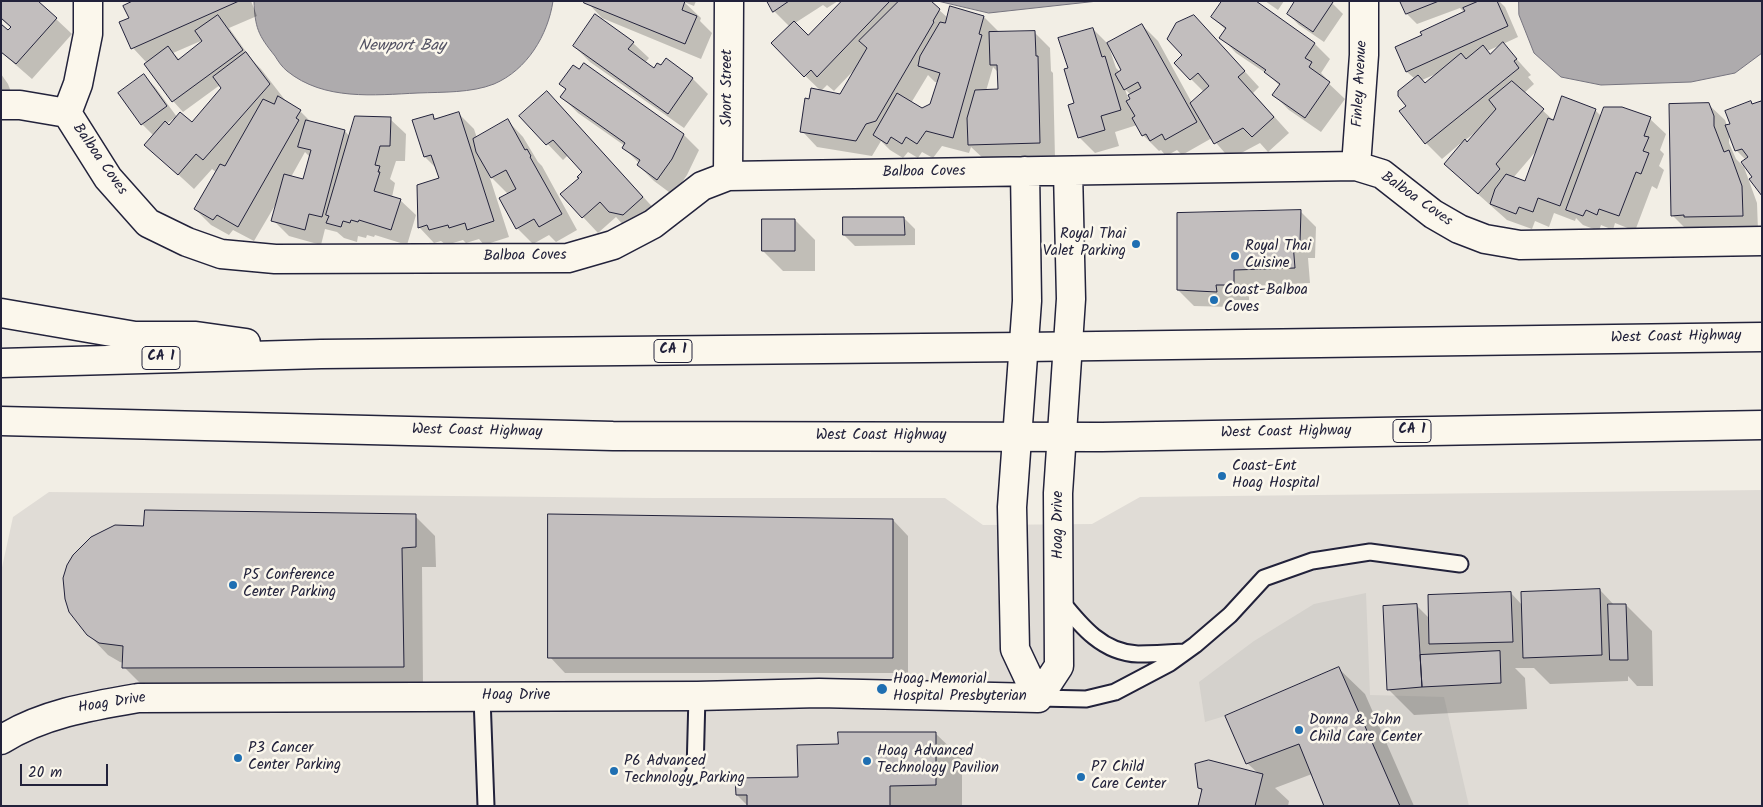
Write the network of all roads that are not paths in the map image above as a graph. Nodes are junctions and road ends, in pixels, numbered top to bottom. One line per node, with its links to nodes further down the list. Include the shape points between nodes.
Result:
1 (88, 1): 5 (main road, Balboa Coves, via 88,34 78,84)
2 (728, 1): 9 (main road, Short Street)
3 (1364, 1): 6 (main road, Finley Avenue, via 1364,55)
4 (1, 105): 5 (main road, Balboa Coves)
5 (67, 113): 9 (main road, Balboa Coves, via 108,178 148,224 221,254 275,259 568,258 613,245 653,224 702,186)
6 (1356, 166): 8 (main road, Balboa Coves); 10 (main road, Balboa Coves, via 1382,174 1433,214 1485,240 1520,245)
7 (1025, 171): 8 (main road, Balboa Coves); 9 (main road, Balboa Coves); 14 (main road, via 1027,301)
8 (1068, 171): 13 (main road, via 1071,299)
9 (728, 176)
10 (1762, 241)
11 (1, 313): 15 (main road, via 135,336 196,336)
12 (1762, 337): 13 (main road, West Coast Highway / CA 1)
13 (1068, 346): 14 (main road, West Coast Highway / CA 1); 20 (main road, Hoag Drive)
14 (1024, 347): 15 (main road, West Coast Highway / CA 1); 19 (main road)
15 (321, 354): 16 (main road, West Coast Highway / CA 1)
16 (1, 363)
17 (1, 421): 19 (main road, West Coast Highway / CA 1, via 613,436)
18 (1762, 425): 20 (main road, West Coast Highway / CA 1)
19 (1017, 436): 20 (main road, West Coast Highway / CA 1); 26 (main road, via 1012,507 1015,649)
20 (1063, 436): 22 (main road, Hoag Drive, via 1058,493)
21 (1460, 564): 23 (lane, via 1370,552 1312,561 1264,578 1230,615)
22 (1058, 598): 23 (lane, via 1081,626 1110,647 1136,654); 26 (main road, Hoag Drive, via 1059,666)
23 (1184, 652): 26 (lane, via 1115,692 1086,700)
24 (697, 696): 25 (main road, Hoag Drive); 26 (main road, Hoag Drive, via 819,693); 28 (lane, via 695,772)
25 (482, 697): 27 (main road, Hoag Drive, via 138,698 75,709 15,731); 29 (lane)
26 (1038, 698)
27 (1, 740)
28 (692, 776)
29 (486, 806)

